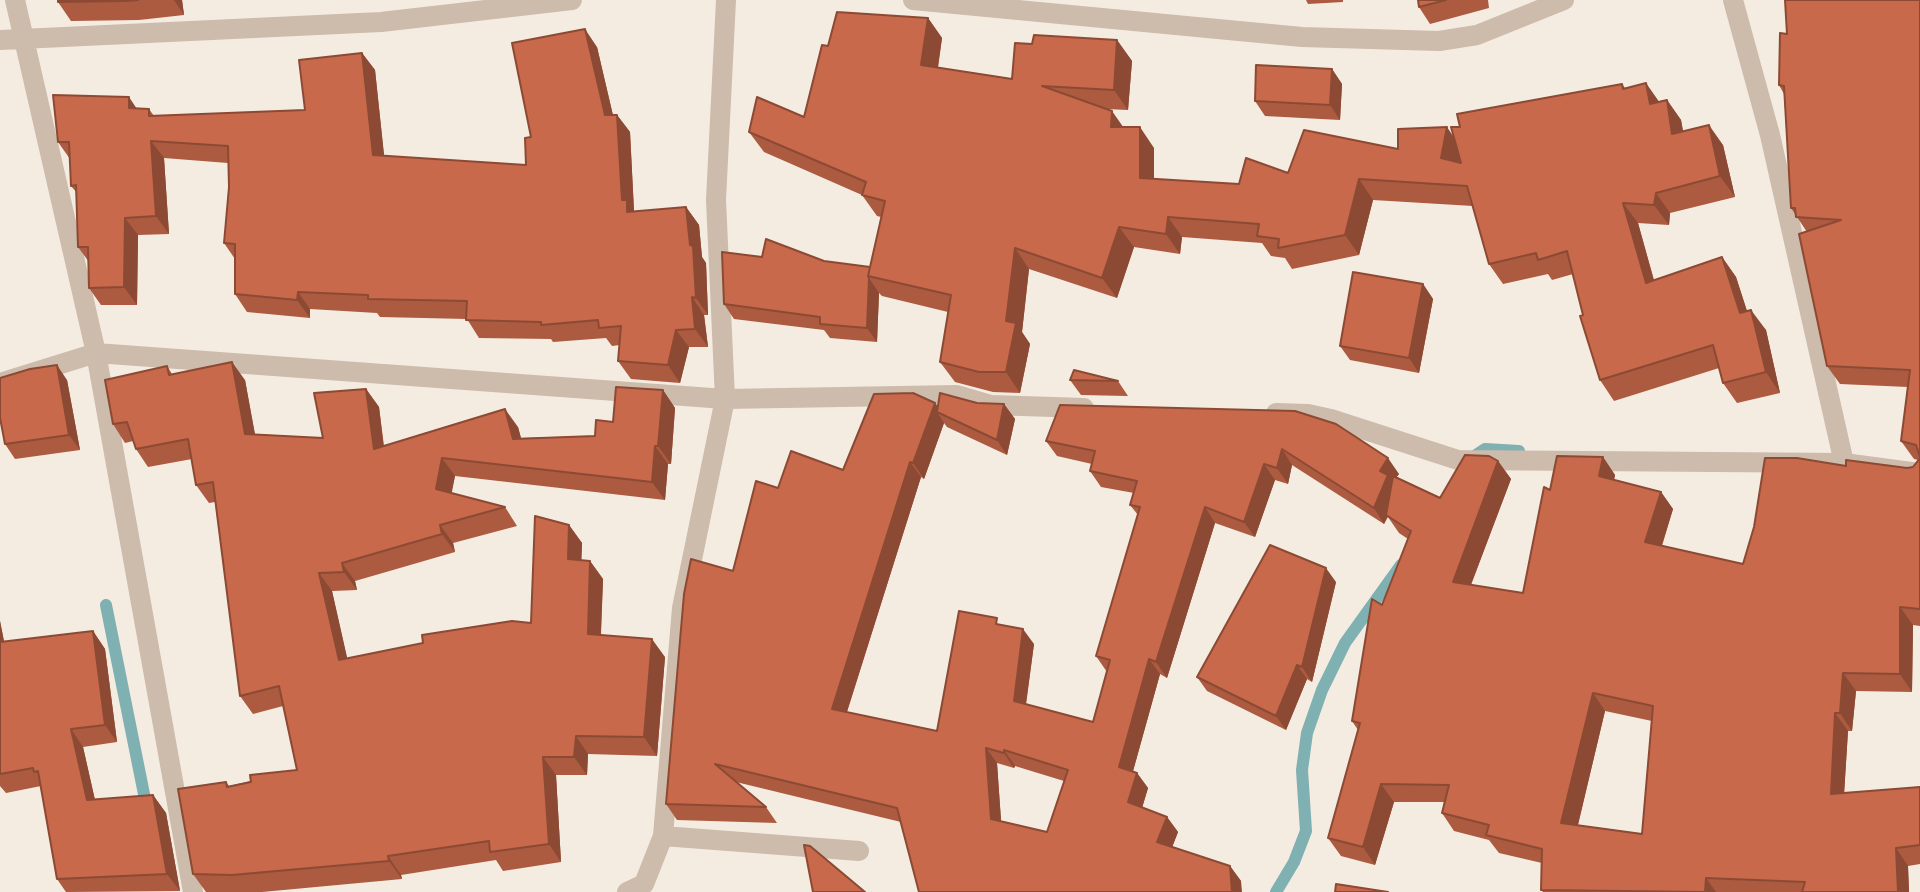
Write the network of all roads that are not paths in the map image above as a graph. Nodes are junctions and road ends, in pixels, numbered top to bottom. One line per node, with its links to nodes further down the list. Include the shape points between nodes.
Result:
1 (15, 0): 7 (street)
2 (572, 0): 7 (street, via 381,22)
3 (726, 0): 11 (street, via 716,200)
4 (913, 0): 5 (street, via 1302,37 1439,41 1477,35)
5 (1564, 0)
6 (1733, 0): 14 (street, via 1770,135)
7 (24, 38): 8 (street); 9 (street)
8 (0, 40)
9 (96, 353): 10 (street); 11 (street); 18 (street)
10 (0, 383)
11 (725, 399): 12 (street, via 957,395 991,405); 16 (street, via 682,608)
12 (1102, 408)
13 (1261, 412): 14 (street, via 1331,419 1458,460)
14 (1844, 463): 15 (street)
15 (1920, 473)
16 (663, 836): 17 (street); 19 (street, via 644,884)
17 (859, 851)
18 (193, 892)
19 (627, 892)

